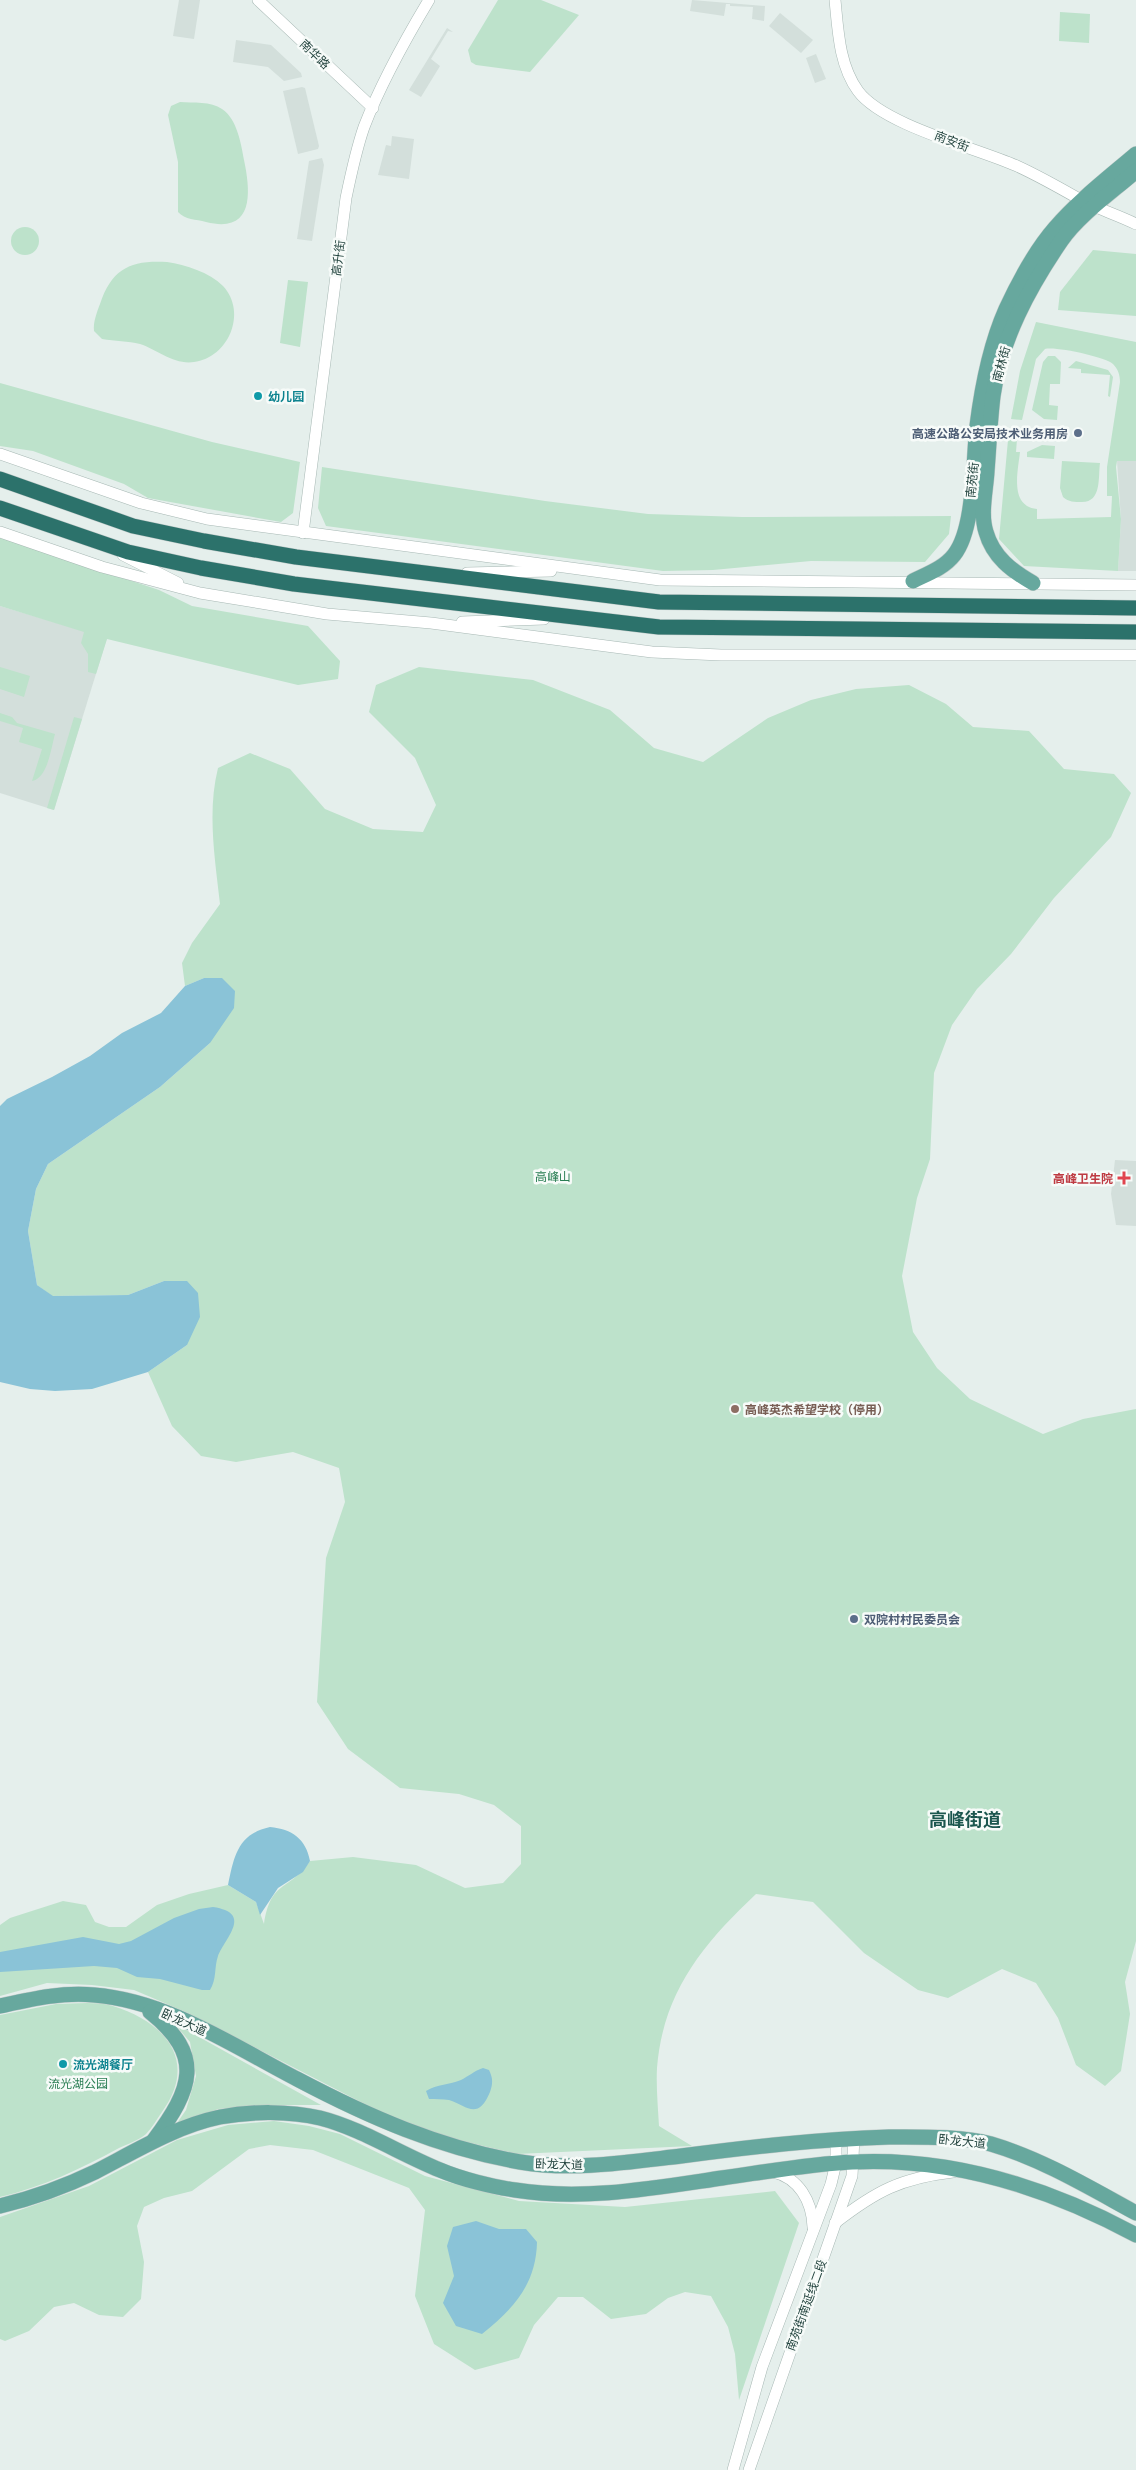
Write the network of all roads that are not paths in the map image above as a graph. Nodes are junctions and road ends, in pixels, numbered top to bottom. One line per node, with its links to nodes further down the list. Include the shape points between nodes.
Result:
1 (258, 0): 4 (street, 南华路)
2 (429, 0): 4 (street, 高升街)
3 (835, 0): 7 (street, 南安街, via 842,56 851,79 868,102 896,119 1016,166)
4 (373, 108): 13 (street, 高升街, via 358,146 346,198)
5 (1136, 154): 7 (main road, 南林街)
6 (1136, 171): 7 (main road, 南林街)
7 (1089, 203): 8 (street, 南安街); 17 (main road, 南苑街, via 1054,228 1023,275 994,339 977,425 965,534 954,556 941,567); 18 (main road, 南林街, via 1035,282 1014,324 993,395 985,531 1012,572)
8 (1136, 224)
9 (0, 454): 13 (street, via 141,503 208,519)
10 (0, 479): 16 (highway, via 134,526 204,542 296,557)
11 (0, 508): 14 (highway)
12 (0, 532): 20 (street, via 102,567)
13 (303, 533): 15 (street)
14 (97, 542): 20 (street); 22 (highway, via 201,568 294,584)
15 (585, 570): 16 (street); 17 (street, via 660,580)
16 (442, 573): 21 (highway, via 659,602)
17 (913, 581): 18 (street)
18 (1033, 583): 19 (street)
19 (1136, 585)
20 (200, 593): 23 (street, via 319,613)
21 (1136, 608)
22 (584, 617): 23 (street); 24 (highway, via 659,627 718,629)
23 (430, 623): 25 (street, via 652,652 721,655)
24 (1136, 632)
25 (1136, 655)
26 (139, 2003): 27 (main road, 卧龙大道, via 96,1995 51,1994); 31 (main road, via 168,2027 182,2046 187,2072 185,2092 179,2105); 32 (main road, 卧龙大道, via 188,2022 381,2121 452,2148 523,2163 575,2166)
27 (0, 2006)
28 (854, 2138): 29 (main road, 卧龙大道); 30 (main road, 卧龙大道); 33 (street, 南苑街南延线二段)
29 (933, 2138): 35 (main road, via 916,2145 914,2153); 39 (main road, 卧龙大道, via 988,2143 1038,2162)
30 (836, 2139): 32 (main road, 卧龙大道); 34 (street, 南苑街南延线二段)
31 (154, 2140): 36 (main road, via 219,2117 272,2113 321,2118 442,2171 515,2190 570,2194 619,2193); 38 (main road, via 40,2196)
32 (771, 2145): 36 (main road, via 788,2148 792,2152 789,2165)
33 (854, 2161): 34 (main road); 35 (main road); 40 (street, 南苑街南延线二段)
34 (836, 2163): 36 (main road); 41 (street, 南苑街南延线二段)
35 (926, 2164): 37 (main road)
36 (773, 2171): 41 (street, via 784,2175 807,2197 813,2211)
37 (965, 2171): 40 (street, via 925,2176 879,2191); 42 (main road, via 1030,2187 1098,2214)
38 (0, 2206)
39 (1136, 2214)
40 (835, 2223): 44 (street, 南苑街南延线二段)
41 (813, 2234): 43 (street, 南苑街南延线二段, via 762,2367)
42 (1136, 2235)
43 (733, 2470)
44 (749, 2470)

